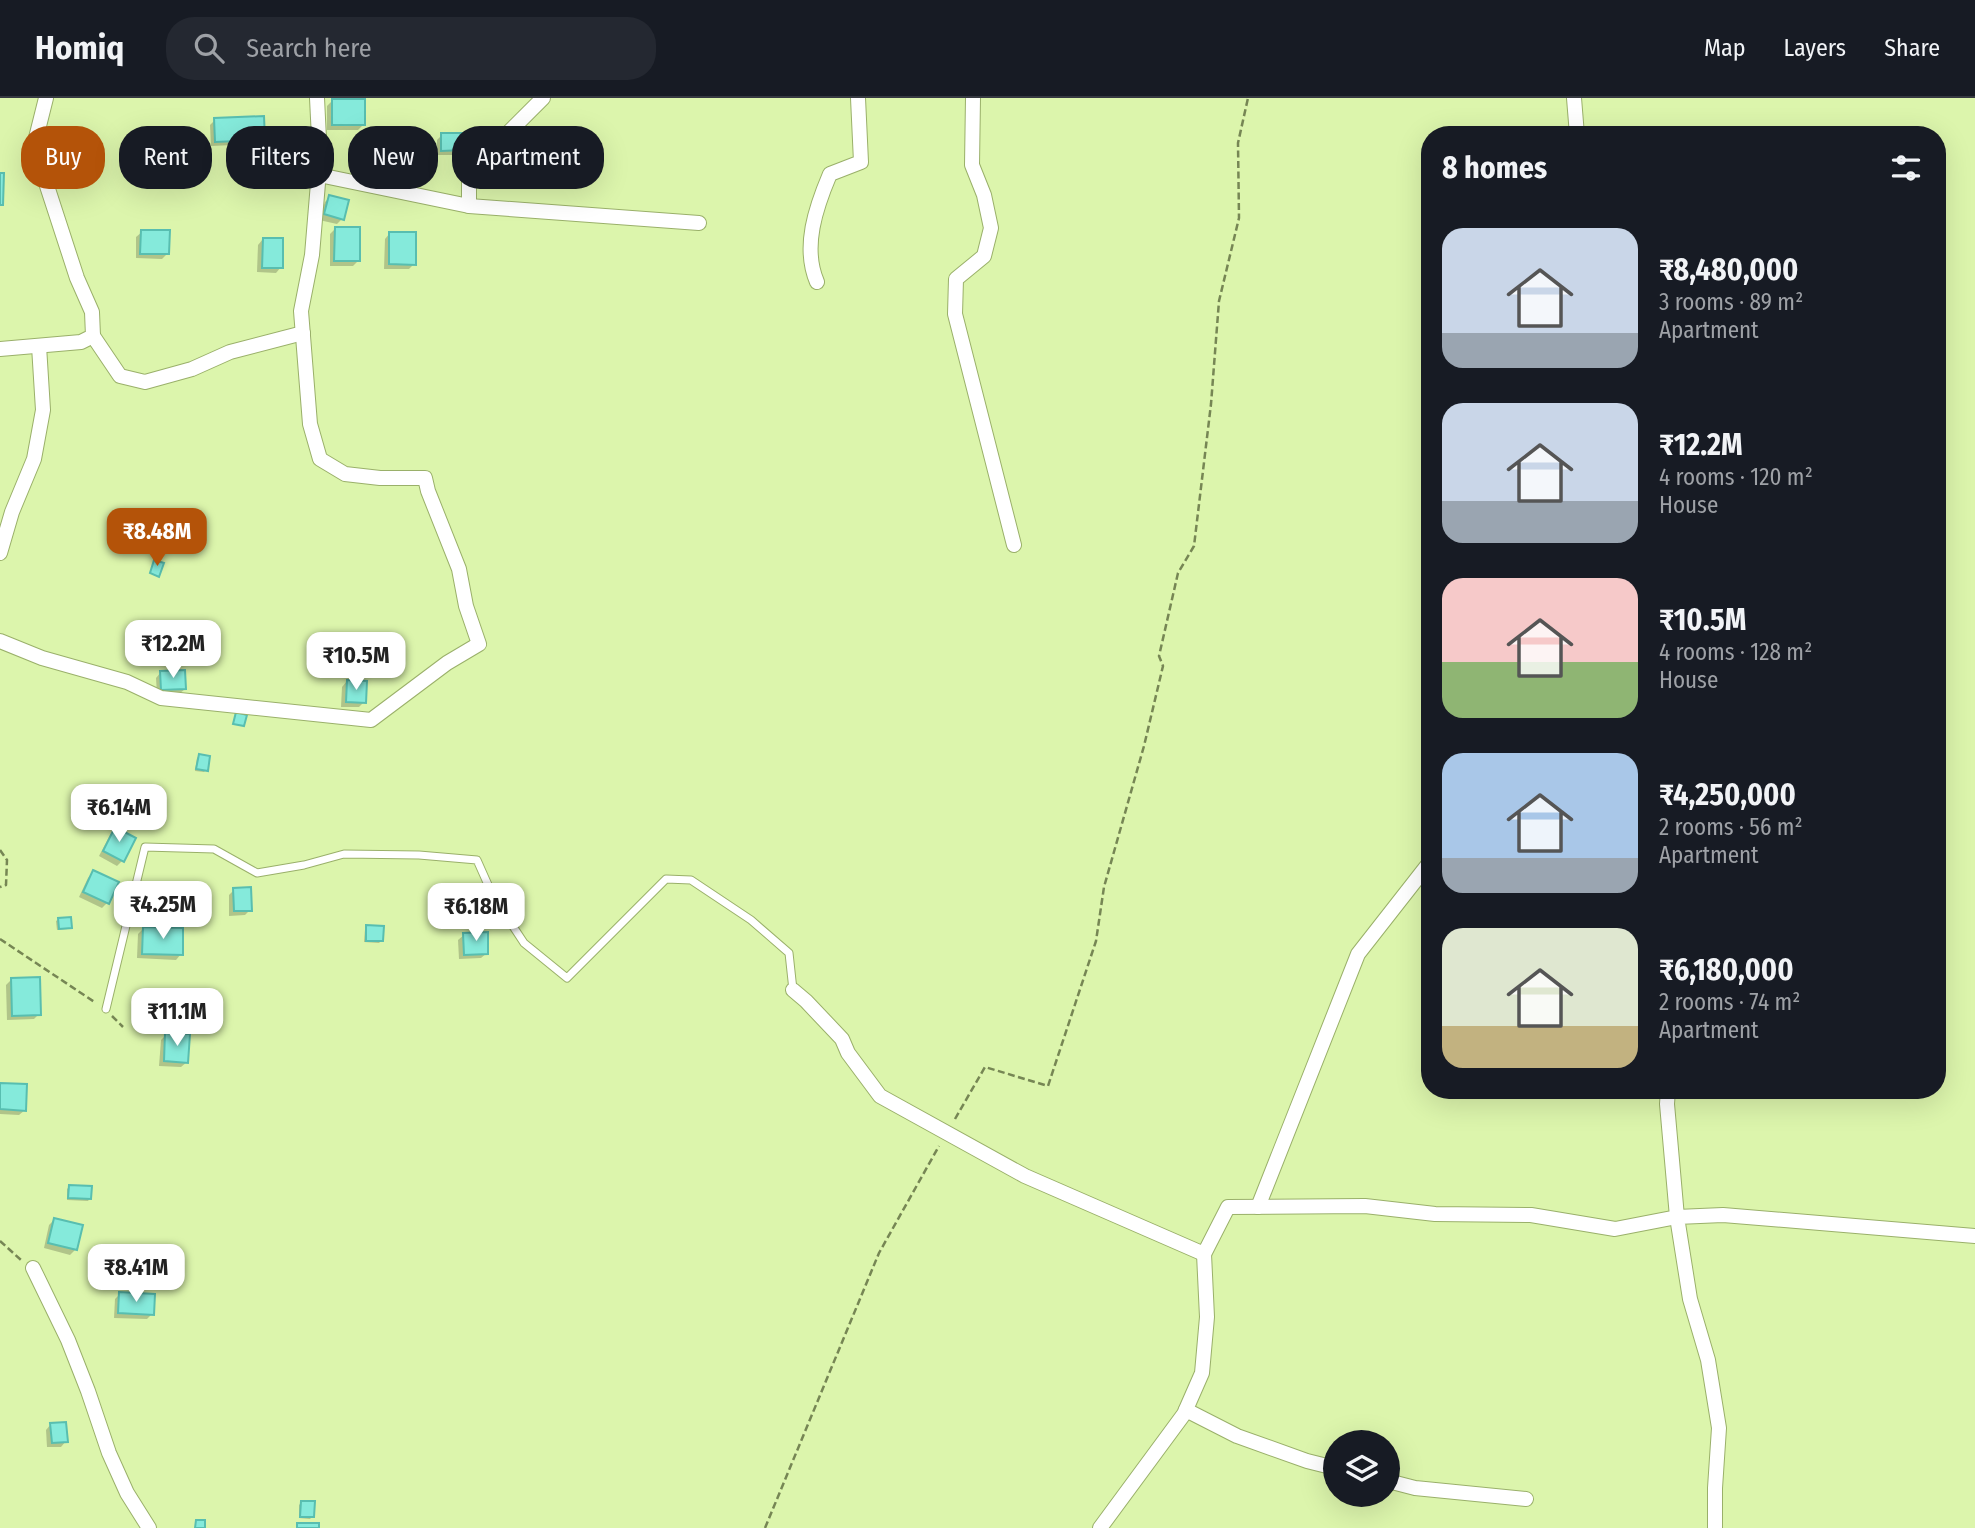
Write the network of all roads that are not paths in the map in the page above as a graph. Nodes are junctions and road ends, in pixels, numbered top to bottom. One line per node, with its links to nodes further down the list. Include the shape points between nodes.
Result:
1 (45, 98): 15 (street, via 34,146 92,312)
2 (317, 98): 7 (street)
3 (543, 98): 11 (street, via 469,172)
4 (858, 98): 13 (street, via 861,162 830,174 816,208 811,269)
5 (973, 98): 18 (street, via 972,165 991,228 984,256 956,279 955,314)
6 (1574, 98): 8 (street)
7 (318, 126)
8 (1576, 126)
9 (334, 178): 11 (street)
10 (318, 189): 14 (street, via 301,310)
11 (468, 206): 12 (street)
12 (699, 223)
13 (817, 282)
14 (303, 333): 15 (street, via 145,382 120,376); 20 (street, via 310,424 320,459 345,474 425,478 459,569 479,644 371,720 162,698)
15 (93, 336): 16 (street, via 81,342)
16 (39, 346): 17 (street); 19 (street, via 43,410 34,459)
17 (0, 349)
18 (1014, 545)
19 (0, 553)
20 (0, 641)
21 (1421, 874): 25 (street, via 1358,954)
22 (793, 990): 23 (lane, via 789,953 751,920 691,880 666,879 567,978 524,943 493,896 477,860 344,854 257,873 214,849 145,847); 28 (street, via 842,1039 880,1096 1025,1176)
23 (106, 1009)
24 (1667, 1099): 26 (street)
25 (1258, 1207): 26 (street, via 1366,1206 1531,1215 1615,1229); 28 (street, via 1228,1208)
26 (1677, 1217): 27 (street, via 1723,1215); 36 (street, via 1719,1428)
27 (1975, 1236)
28 (1204, 1254): 30 (street, via 1208,1317 1202,1373)
29 (33, 1268): 34 (street, via 68,1340 108,1453)
30 (1186, 1410): 31 (street, via 1237,1436); 35 (street)
31 (1323, 1465)
32 (1400, 1484): 33 (street)
33 (1527, 1499)
34 (149, 1528)
35 (1100, 1528)
36 (1715, 1528)

